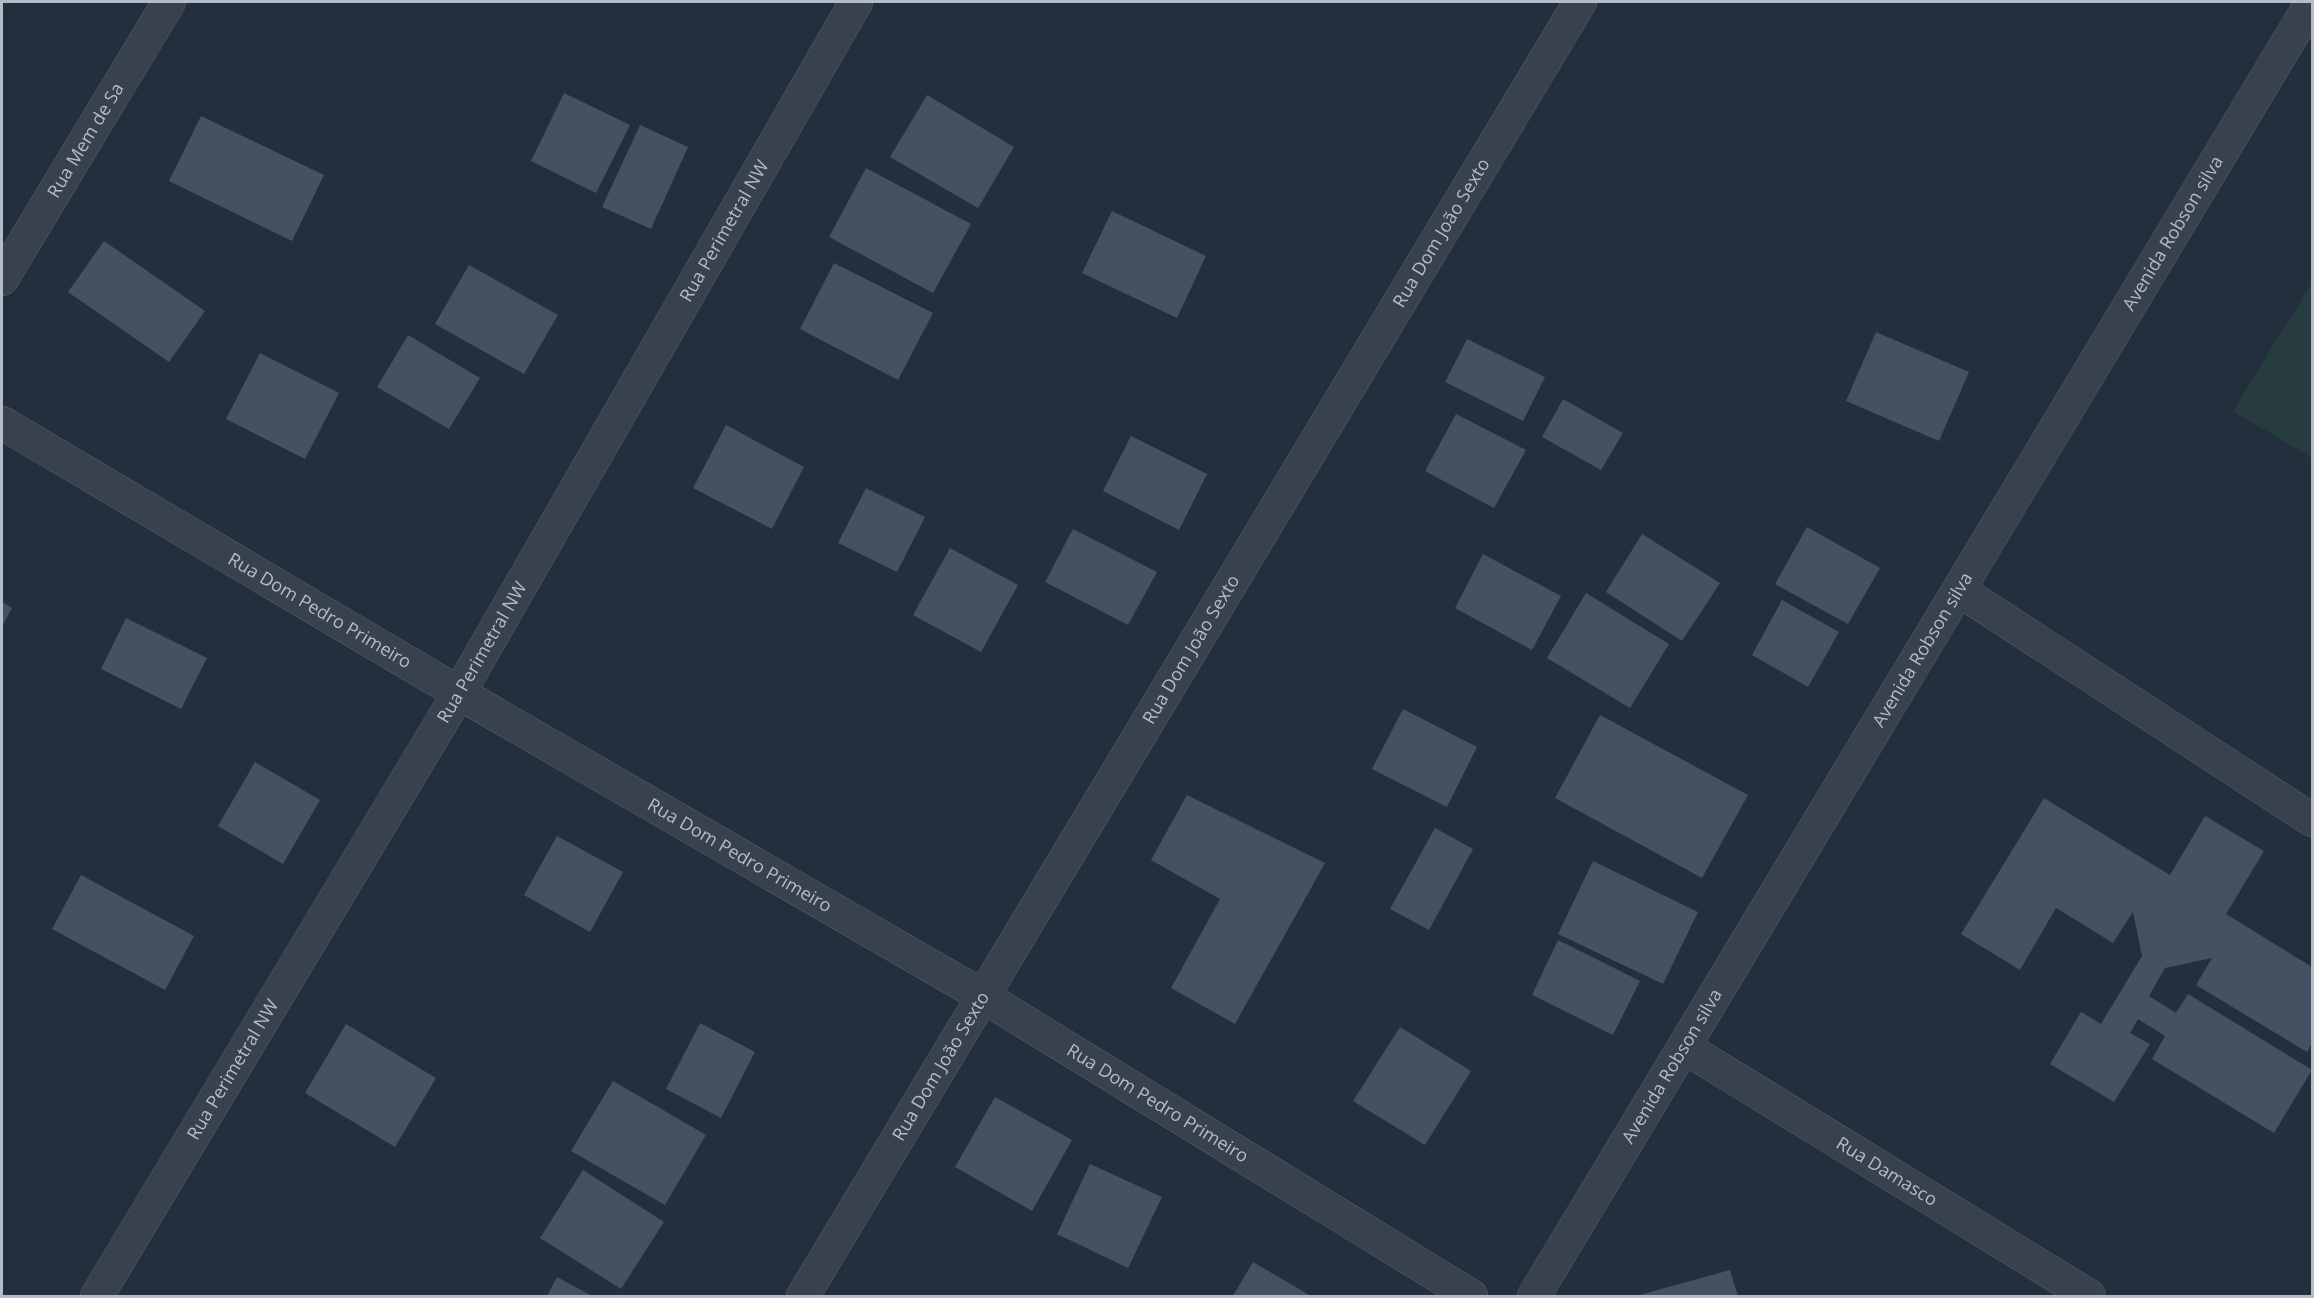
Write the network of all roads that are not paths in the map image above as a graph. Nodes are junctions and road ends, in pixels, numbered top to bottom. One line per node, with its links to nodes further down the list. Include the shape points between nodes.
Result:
1 (170, 2): 5 (street, Rua Mem de Sa)
2 (856, 2): 8 (street, Rua Perimetral NW)
3 (1580, 2): 10 (street, Rua Dom João Sexto)
4 (2312, 2): 7 (street, Avenida Robson silva)
5 (2, 279)
6 (2, 423): 8 (street, Rua Dom Pedro Primeiro)
7 (1959, 590): 9 (street); 11 (street, Avenida Robson silva)
8 (459, 693): 10 (street, Rua Dom Pedro Primeiro); 12 (street, Rua Perimetral NW)
9 (2313, 820)
10 (981, 995): 13 (street, Rua Dom João Sexto); 14 (street, Rua Dom Pedro Primeiro)
11 (1684, 1047): 15 (street, Avenida Robson silva); 16 (street, Rua Damasco)
12 (97, 1296)
13 (803, 1296)
14 (1471, 1296)
15 (1534, 1296)
16 (2089, 1296)

